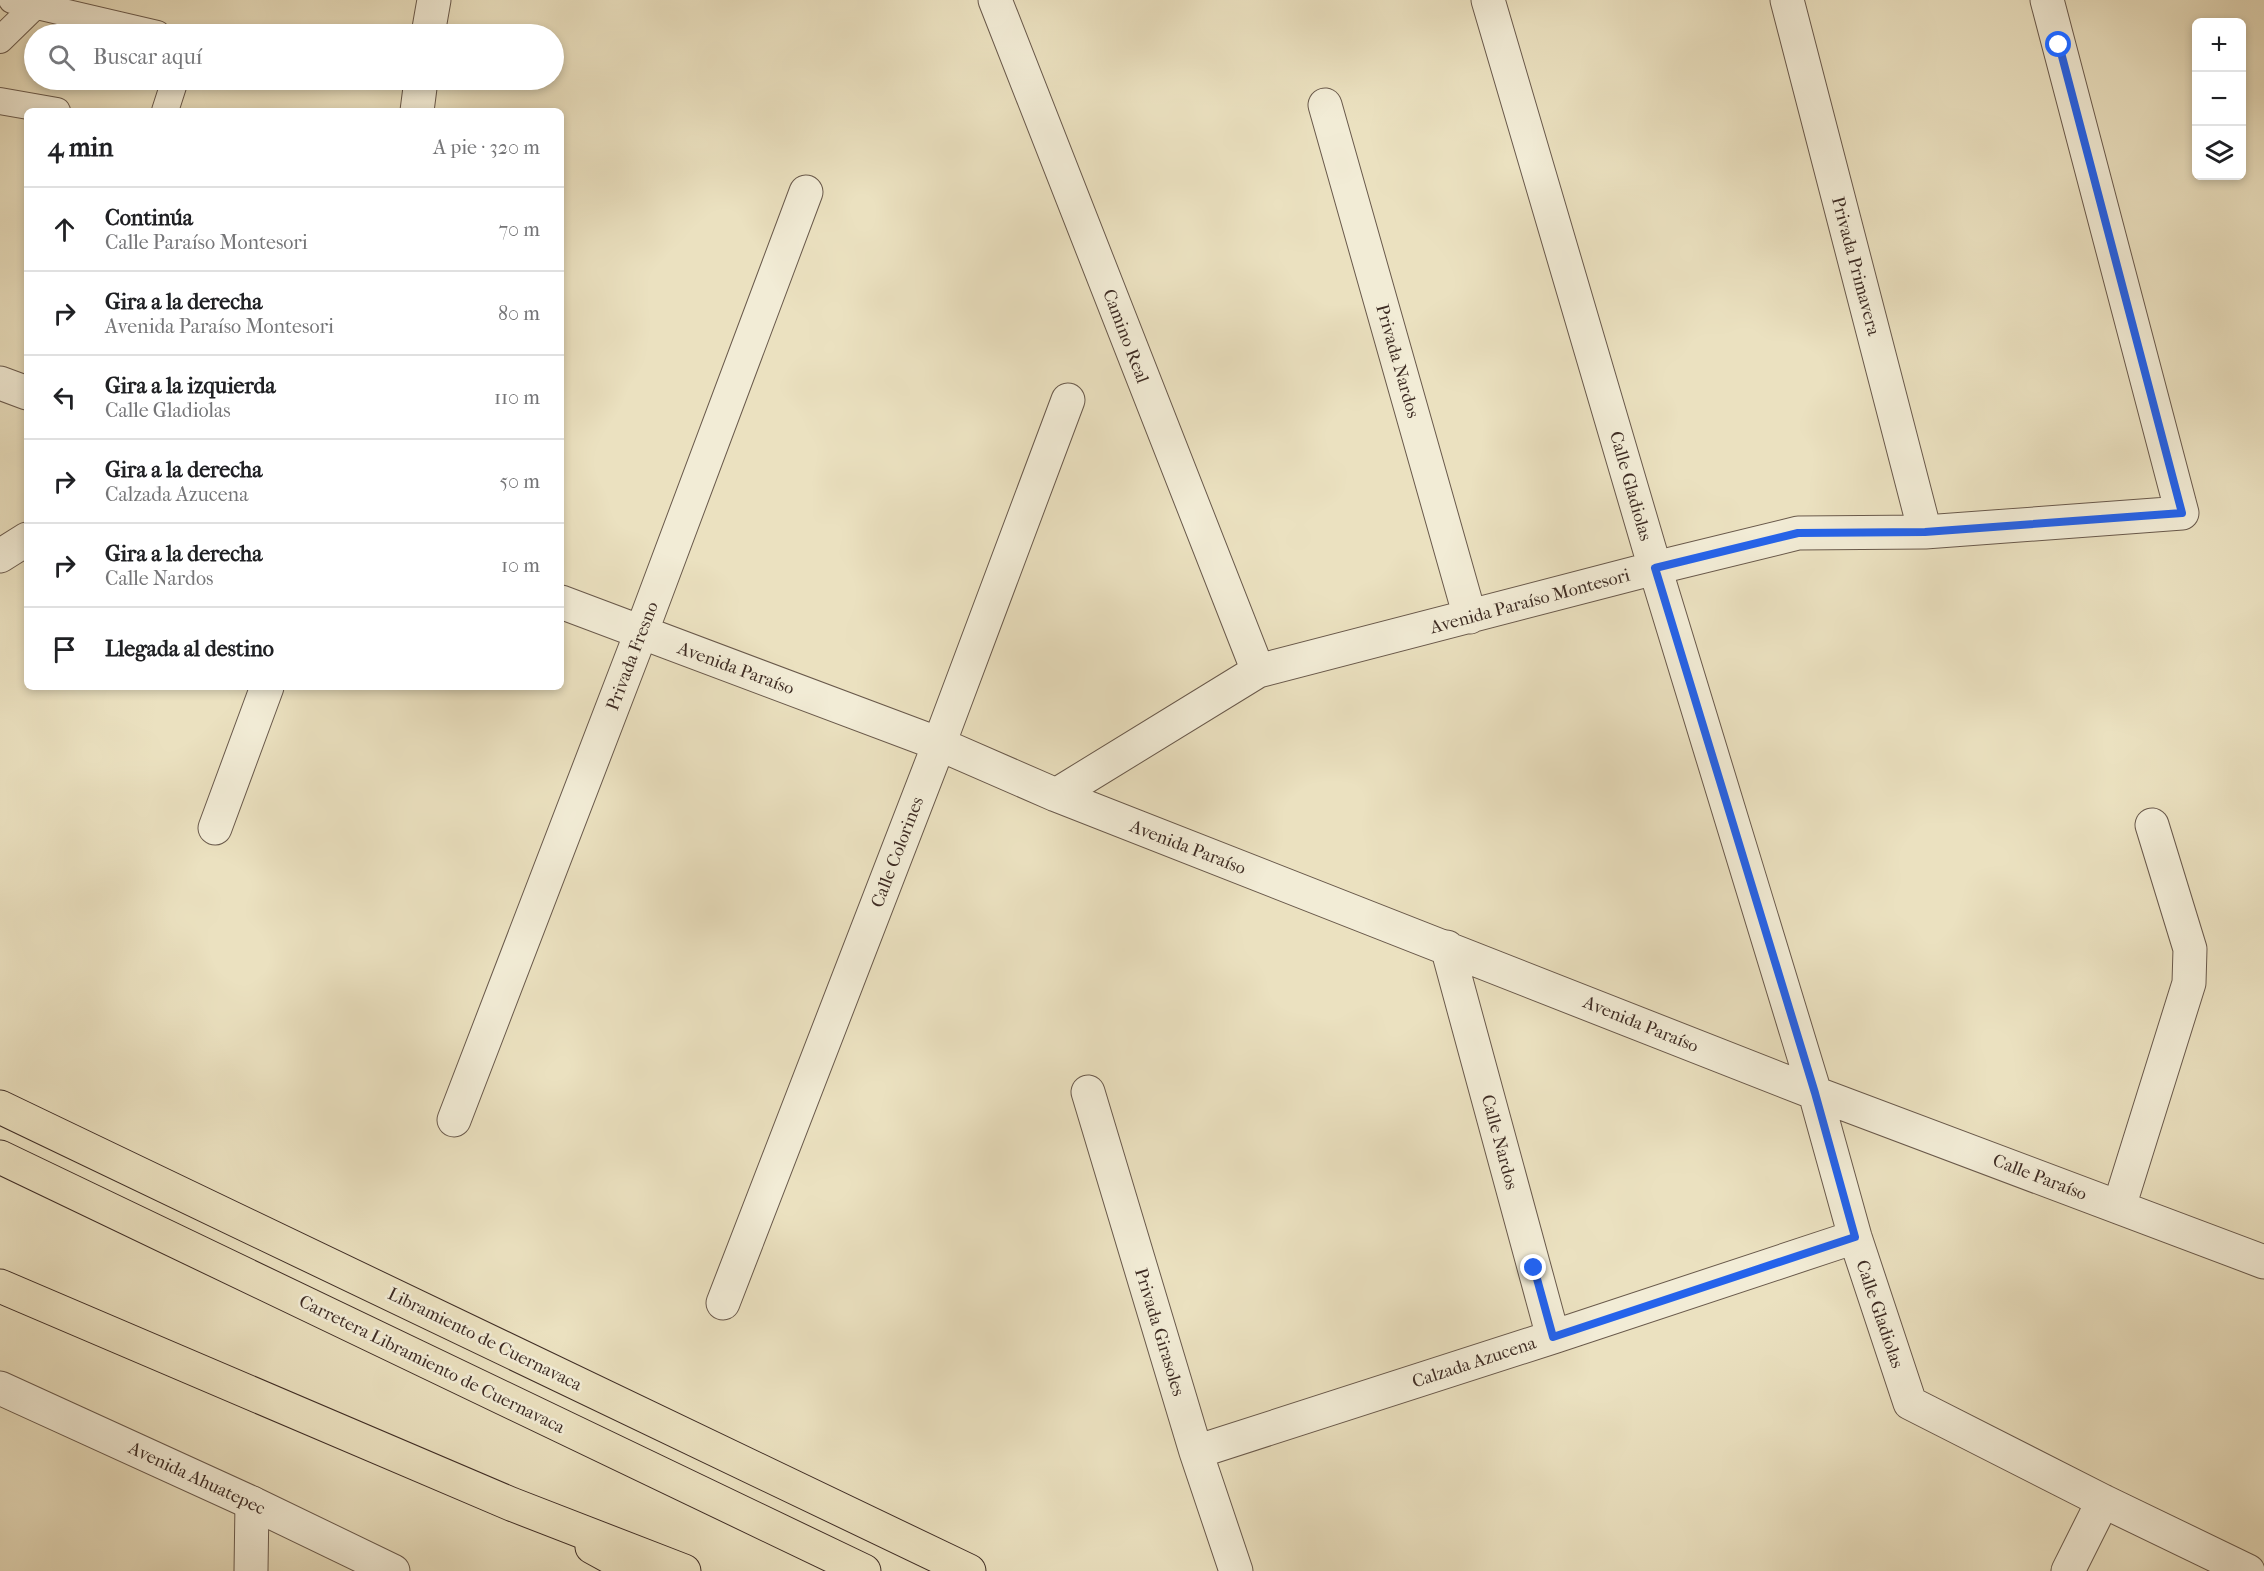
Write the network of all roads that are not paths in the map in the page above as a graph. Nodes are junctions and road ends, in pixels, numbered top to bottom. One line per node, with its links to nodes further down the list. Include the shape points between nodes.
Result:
1 (12, 0): 7 (lane)
2 (434, 0): 9 (street)
3 (995, 0): 29 (street, Camino Real)
4 (1488, 0): 25 (street, Calle Gladiolas)
5 (1787, 0): 22 (street, Privada Primavera)
6 (2047, 0): 22 (street, Avenida Paraíso Montesori, via 2182,513)
7 (40, 2): 8 (lane); 10 (lane)
8 (120, 24)
9 (430, 24)
10 (0, 40)
11 (172, 90): 16 (lane)
12 (420, 90): 17 (street)
13 (0, 101): 15 (lane)
14 (1325, 105): 27 (street, Privada Nardos)
15 (40, 108)
16 (166, 108)
17 (417, 108)
18 (807, 192): 28 (street, Privada Fresno)
19 (0, 383): 20 (street)
20 (24, 392)
21 (1068, 400): 31 (street, Calle Colorines)
22 (1925, 532): 25 (street, Avenida Paraíso Montesori, via 1798,533)
23 (24, 541): 24 (street)
24 (0, 556)
25 (1655, 568): 27 (street, Avenida Paraíso Montesori); 37 (street, Calle Gladiolas)
26 (564, 603): 28 (street, Avenida Paraíso)
27 (1470, 616): 29 (street, Avenida Paraíso Montesori)
28 (641, 633): 31 (street, Avenida Paraíso); 39 (street, Privada Fresno)
29 (1258, 671): 32 (street, Avenida Paraíso Montesori)
30 (266, 690): 34 (street)
31 (939, 744): 32 (street, Avenida Paraíso); 45 (street, Calle Colorines)
32 (1056, 795): 35 (street, Avenida Paraíso)
33 (2152, 825): 41 (street, via 2190,949 2189,983)
34 (215, 828)
35 (1447, 947): 37 (street, Avenida Paraíso); 46 (street, Calle Nardos)
36 (1089, 1092): 48 (street, Privada Girasoles)
37 (1815, 1093): 41 (street, Calle Paraíso); 42 (street, Calle Gladiolas)
38 (0, 1107): 57 (main road, Libramiento de Cuernavaca)
39 (454, 1119)
40 (0, 1157): 56 (main road, Carretera Libramiento de Cuernavaca)
41 (2119, 1207): 43 (street, Calle Paraíso)
42 (1855, 1237): 46 (street, Calzada Azucena); 49 (street, Calle Gladiolas, via 1910,1403)
43 (2264, 1262)
44 (0, 1286): 51 (main road)
45 (723, 1304)
46 (1553, 1337): 48 (street, Calzada Azucena)
47 (0, 1388): 50 (street, Avenida Ahuatepec)
48 (1196, 1452): 58 (street, Privada Girasoles)
49 (2103, 1501): 59 (street); 60 (street, Calle Gladiolas)
50 (252, 1503): 52 (street); 53 (street, Avenida Ahuatepec)
51 (511, 1504): 54 (main road); 55 (main road)
52 (251, 1571)
53 (393, 1571)
54 (636, 1571)
55 (684, 1571)
56 (864, 1571)
57 (969, 1571)
58 (1236, 1571)
59 (2068, 1571)
60 (2248, 1571)

